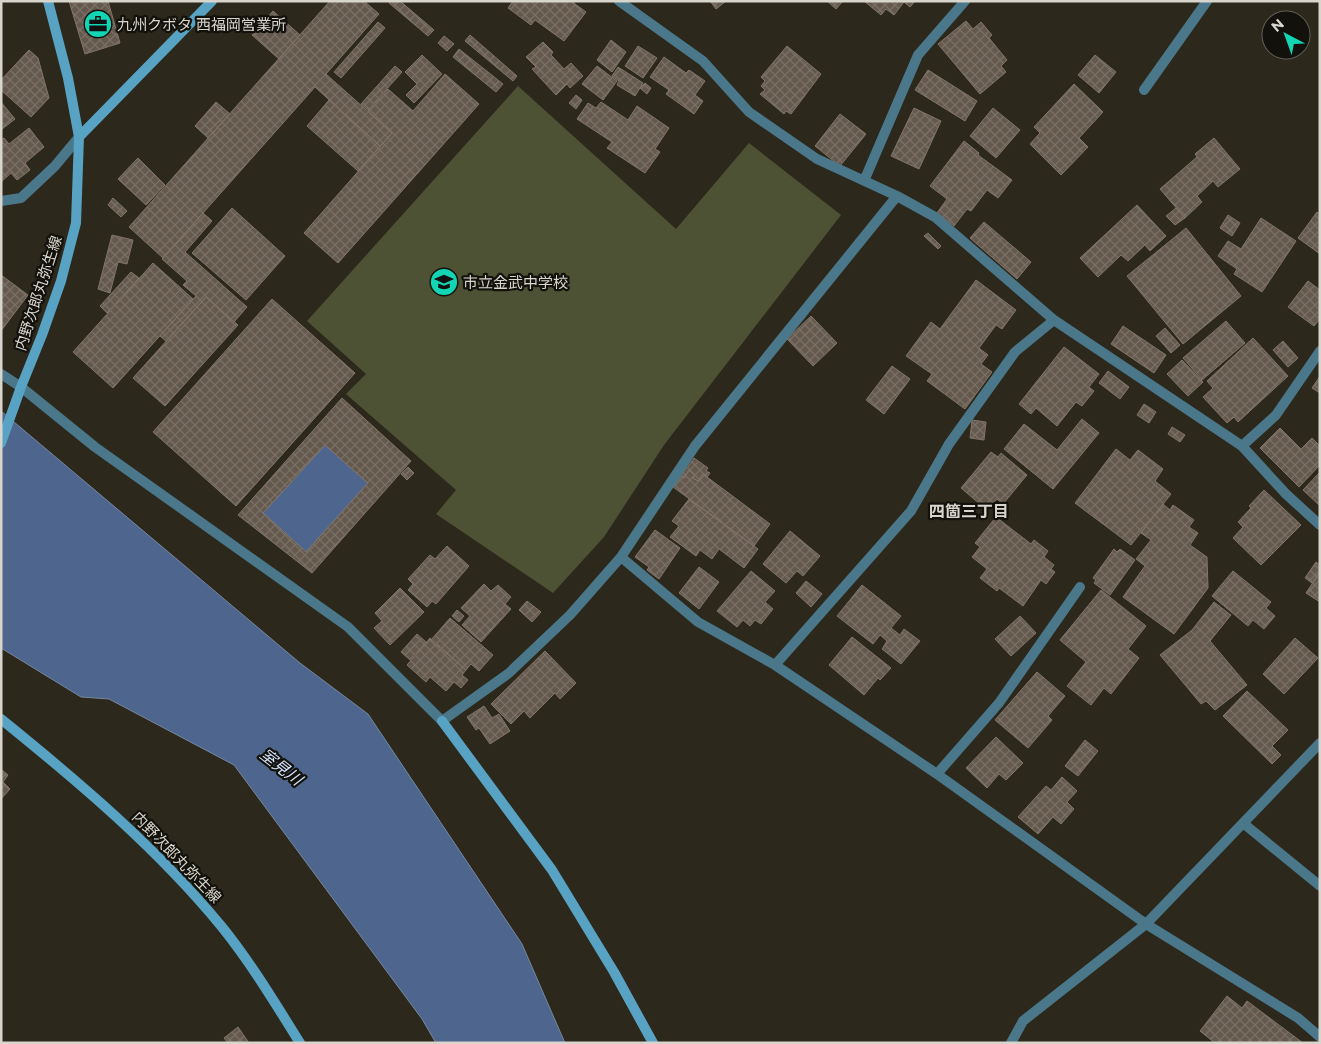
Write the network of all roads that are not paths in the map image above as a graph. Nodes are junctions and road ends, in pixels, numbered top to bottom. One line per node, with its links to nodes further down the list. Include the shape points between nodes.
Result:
1 (48, 1): 7 (main road, 内野次郎丸弥生線)
2 (212, 1): 7 (main road)
3 (619, 1): 8 (street, via 703,61 750,112 817,159)
4 (965, 1): 8 (street, via 918,55)
5 (1207, 1): 6 (street)
6 (1144, 90)
7 (79, 137): 10 (street, via 55,166 21,198); 14 (main road, 内野次郎丸弥生線, via 76,223 61,281)
8 (864, 181): 9 (street)
9 (897, 196): 11 (street, via 935,217); 18 (street, via 695,446)
10 (1, 202)
11 (1054, 320): 16 (street); 20 (street, via 1014,352 949,444 911,511)
12 (1320, 351): 16 (street, via 1276,415)
13 (1, 374): 14 (street)
14 (20, 387): 15 (main road, 内野次郎丸弥生線); 22 (street, via 95,447 348,627)
15 (1, 444)
16 (1242, 446): 17 (street)
17 (1320, 525)
18 (621, 557): 20 (street, via 698,622); 22 (street, via 570,615 509,674)
19 (1080, 588): 24 (street, via 999,703)
20 (775, 665): 24 (street)
21 (1, 719): 29 (main road, 内野次郎丸弥生線, via 106,807 166,863 222,927 260,979)
22 (442, 721): 30 (main road, via 552,870)
23 (1320, 743): 25 (street)
24 (937, 774): 27 (street)
25 (1243, 823): 26 (street); 27 (street)
26 (1320, 886)
27 (1146, 924): 28 (street, via 1298,1018); 31 (street, via 1023,1021)
28 (1320, 1037)
29 (300, 1043)
30 (653, 1043)
31 (1011, 1043)

